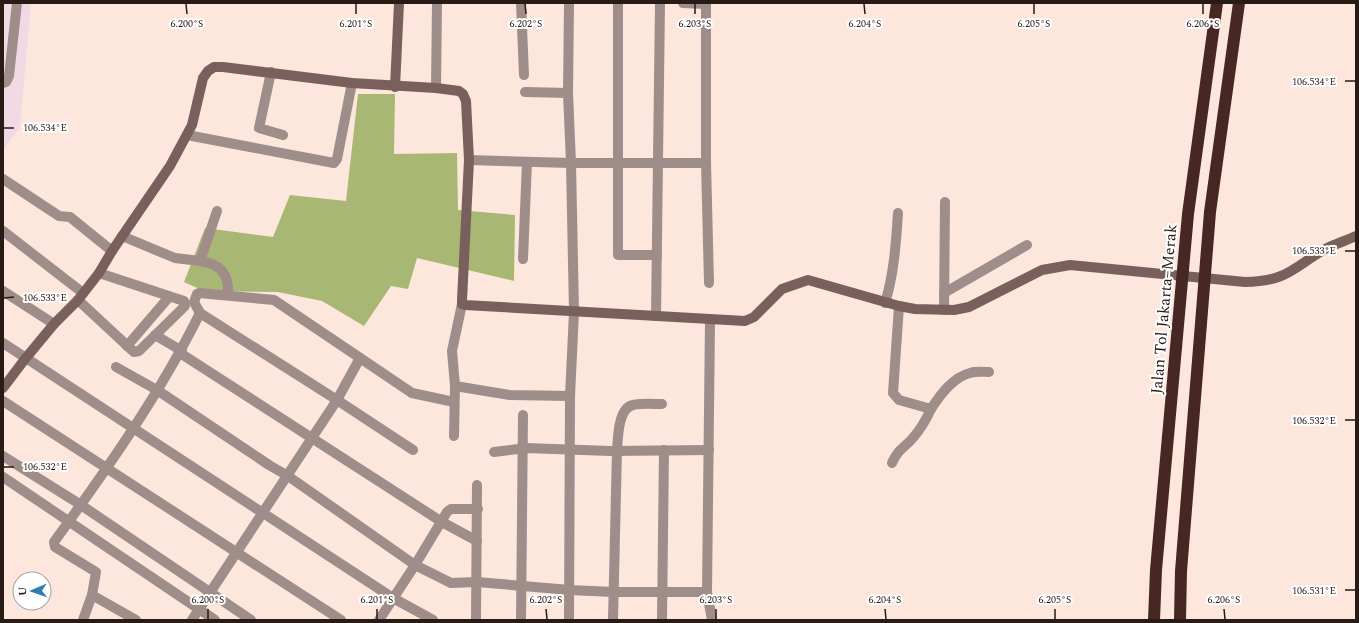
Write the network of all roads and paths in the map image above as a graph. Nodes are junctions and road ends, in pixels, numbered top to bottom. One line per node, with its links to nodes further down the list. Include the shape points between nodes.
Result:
1 (17, 3): 16 (street, via 9,76)
2 (399, 3): 18 (street)
3 (437, 3): 19 (street)
4 (521, 3): 15 (street)
5 (569, 3): 21 (street)
6 (614, 3): 7 (street)
7 (618, 3): 8 (street); 27 (street)
8 (624, 3)
9 (660, 3): 28 (street)
10 (683, 3): 11 (street)
11 (706, 3): 29 (street)
12 (1217, 3): 124 (highway, Jalan Tol Jakarta–Merak, via 1188,214 1156,570)
13 (1239, 3): 125 (highway, via 1210,212 1181,571)
14 (271, 72): 17 (street); 22 (street, via 224,67 214,67 208,71 201,85 194,120); 23 (street, via 259,128)
15 (524, 75)
16 (3, 83)
17 (352, 83): 18 (street); 22 (street, via 337,159 334,163)
18 (395, 87): 19 (street)
19 (436, 88): 24 (street, via 463,94 466,101)
20 (525, 92): 21 (street)
21 (568, 92): 26 (street)
22 (186, 135): 35 (street, via 170,166)
23 (283, 135)
24 (469, 160): 25 (street); 50 (street)
25 (527, 162): 26 (street); 40 (street)
26 (571, 163): 27 (street); 53 (street)
27 (618, 163): 28 (street); 39 (street, via 618,255)
28 (658, 164): 29 (street); 39 (street)
29 (706, 164): 43 (street)
30 (3, 179): 38 (street, via 59,216 70,217)
31 (945, 202): 45 (street)
32 (217, 211): 41 (street)
33 (898, 213): 49 (street, via 895,254)
34 (3, 231): 47 (street)
35 (122, 236): 38 (street); 41 (street, via 175,258)
36 (1356, 236): 52 (street, via 1327,248 1294,270 1264,282 1070,265 1042,270 969,307)
37 (1027, 245): 45 (street)
38 (112, 250): 42 (street)
39 (657, 255): 55 (street)
40 (523, 259)
41 (200, 261): 46 (street, via 213,264 225,274 228,280)
42 (99, 273): 47 (street); 48 (street)
43 (708, 283)
44 (3, 292): 57 (street)
45 (944, 292): 52 (street)
46 (228, 295): 54 (street, via 204,292 197,294 194,302); 63 (street, via 274,300)
47 (81, 296): 57 (street); 60 (street)
48 (169, 297): 58 (street, via 184,301 184,306); 60 (street)
49 (886, 302): 51 (street); 56 (street, via 808,280 782,289 759,313 748,320)
50 (462, 304): 53 (street); 66 (street, via 452,351)
51 (899, 306): 52 (street); 74 (street, via 893,393 899,400)
52 (944, 310)
53 (574, 312): 55 (street); 69 (street)
54 (200, 313): 61 (street); 70 (street)
55 (656, 316): 56 (street)
56 (710, 320): 84 (street)
57 (54, 324): 62 (street)
58 (155, 335): 60 (street, via 138,351 132,351); 61 (street)
59 (3, 343): 62 (street)
60 (127, 346)
61 (181, 352): 68 (street); 78 (street)
62 (25, 358): 67 (street); 76 (street)
63 (360, 358): 70 (street); 72 (street, via 412,393)
64 (116, 367): 68 (street)
65 (989, 372): 74 (street, via 970,373 958,378)
66 (455, 386): 69 (street, via 510,395); 72 (street)
67 (3, 388)
68 (157, 390): 76 (street); 89 (street)
69 (570, 396): 79 (street)
70 (338, 400): 78 (street); 80 (street)
71 (3, 401): 88 (street)
72 (454, 402): 77 (street)
73 (662, 404): 82 (street, via 632,405 626,409 619,428)
74 (931, 409): 87 (street, via 922,427 900,448)
75 (523, 415): 81 (street)
76 (133, 428): 88 (street); 94 (street)
77 (454, 436)
78 (313, 437): 89 (street); 96 (street)
79 (570, 448): 81 (street); 82 (street); 102 (street)
80 (413, 450)
81 (524, 450): 85 (street); 101 (street)
82 (617, 450): 83 (street); 104 (street)
83 (664, 450): 84 (street); 103 (street)
84 (709, 450): 105 (street)
85 (494, 452)
86 (3, 456): 92 (street)
87 (892, 463)
88 (107, 469): 92 (street); 98 (street)
89 (288, 476): 94 (street); 99 (street)
90 (3, 477): 95 (street)
91 (477, 485): 93 (street)
92 (81, 505): 95 (street); 106 (street)
93 (478, 509): 96 (street, via 449,510); 97 (street)
94 (263, 514): 98 (street); 108 (street)
95 (69, 522): 107 (street, via 54,542 54,546 96,572); 109 (street)
96 (442, 522): 97 (street); 99 (street)
97 (477, 541): 100 (street)
98 (236, 552): 106 (street); 115 (street)
99 (415, 565): 100 (street, via 451,583); 108 (street)
100 (477, 582): 101 (street, via 514,584); 118 (street)
101 (522, 587): 102 (street); 119 (street)
102 (570, 590): 104 (street); 120 (street)
103 (662, 591): 104 (street); 105 (street); 122 (street)
104 (613, 592): 121 (street)
105 (708, 592): 123 (street)
106 (209, 593): 109 (street); 114 (street)
107 (92, 595): 110 (street); 111 (street)
108 (393, 598): 116 (street); 117 (street)
109 (199, 610): 112 (street); 113 (street)
110 (83, 620)
111 (136, 620)
112 (192, 620)
113 (215, 620)
114 (252, 620)
115 (341, 620)
116 (379, 620)
117 (433, 620)
118 (476, 620)
119 (521, 620)
120 (569, 620)
121 (613, 620)
122 (662, 620)
123 (712, 620)
124 (1154, 620)
125 (1180, 620)

